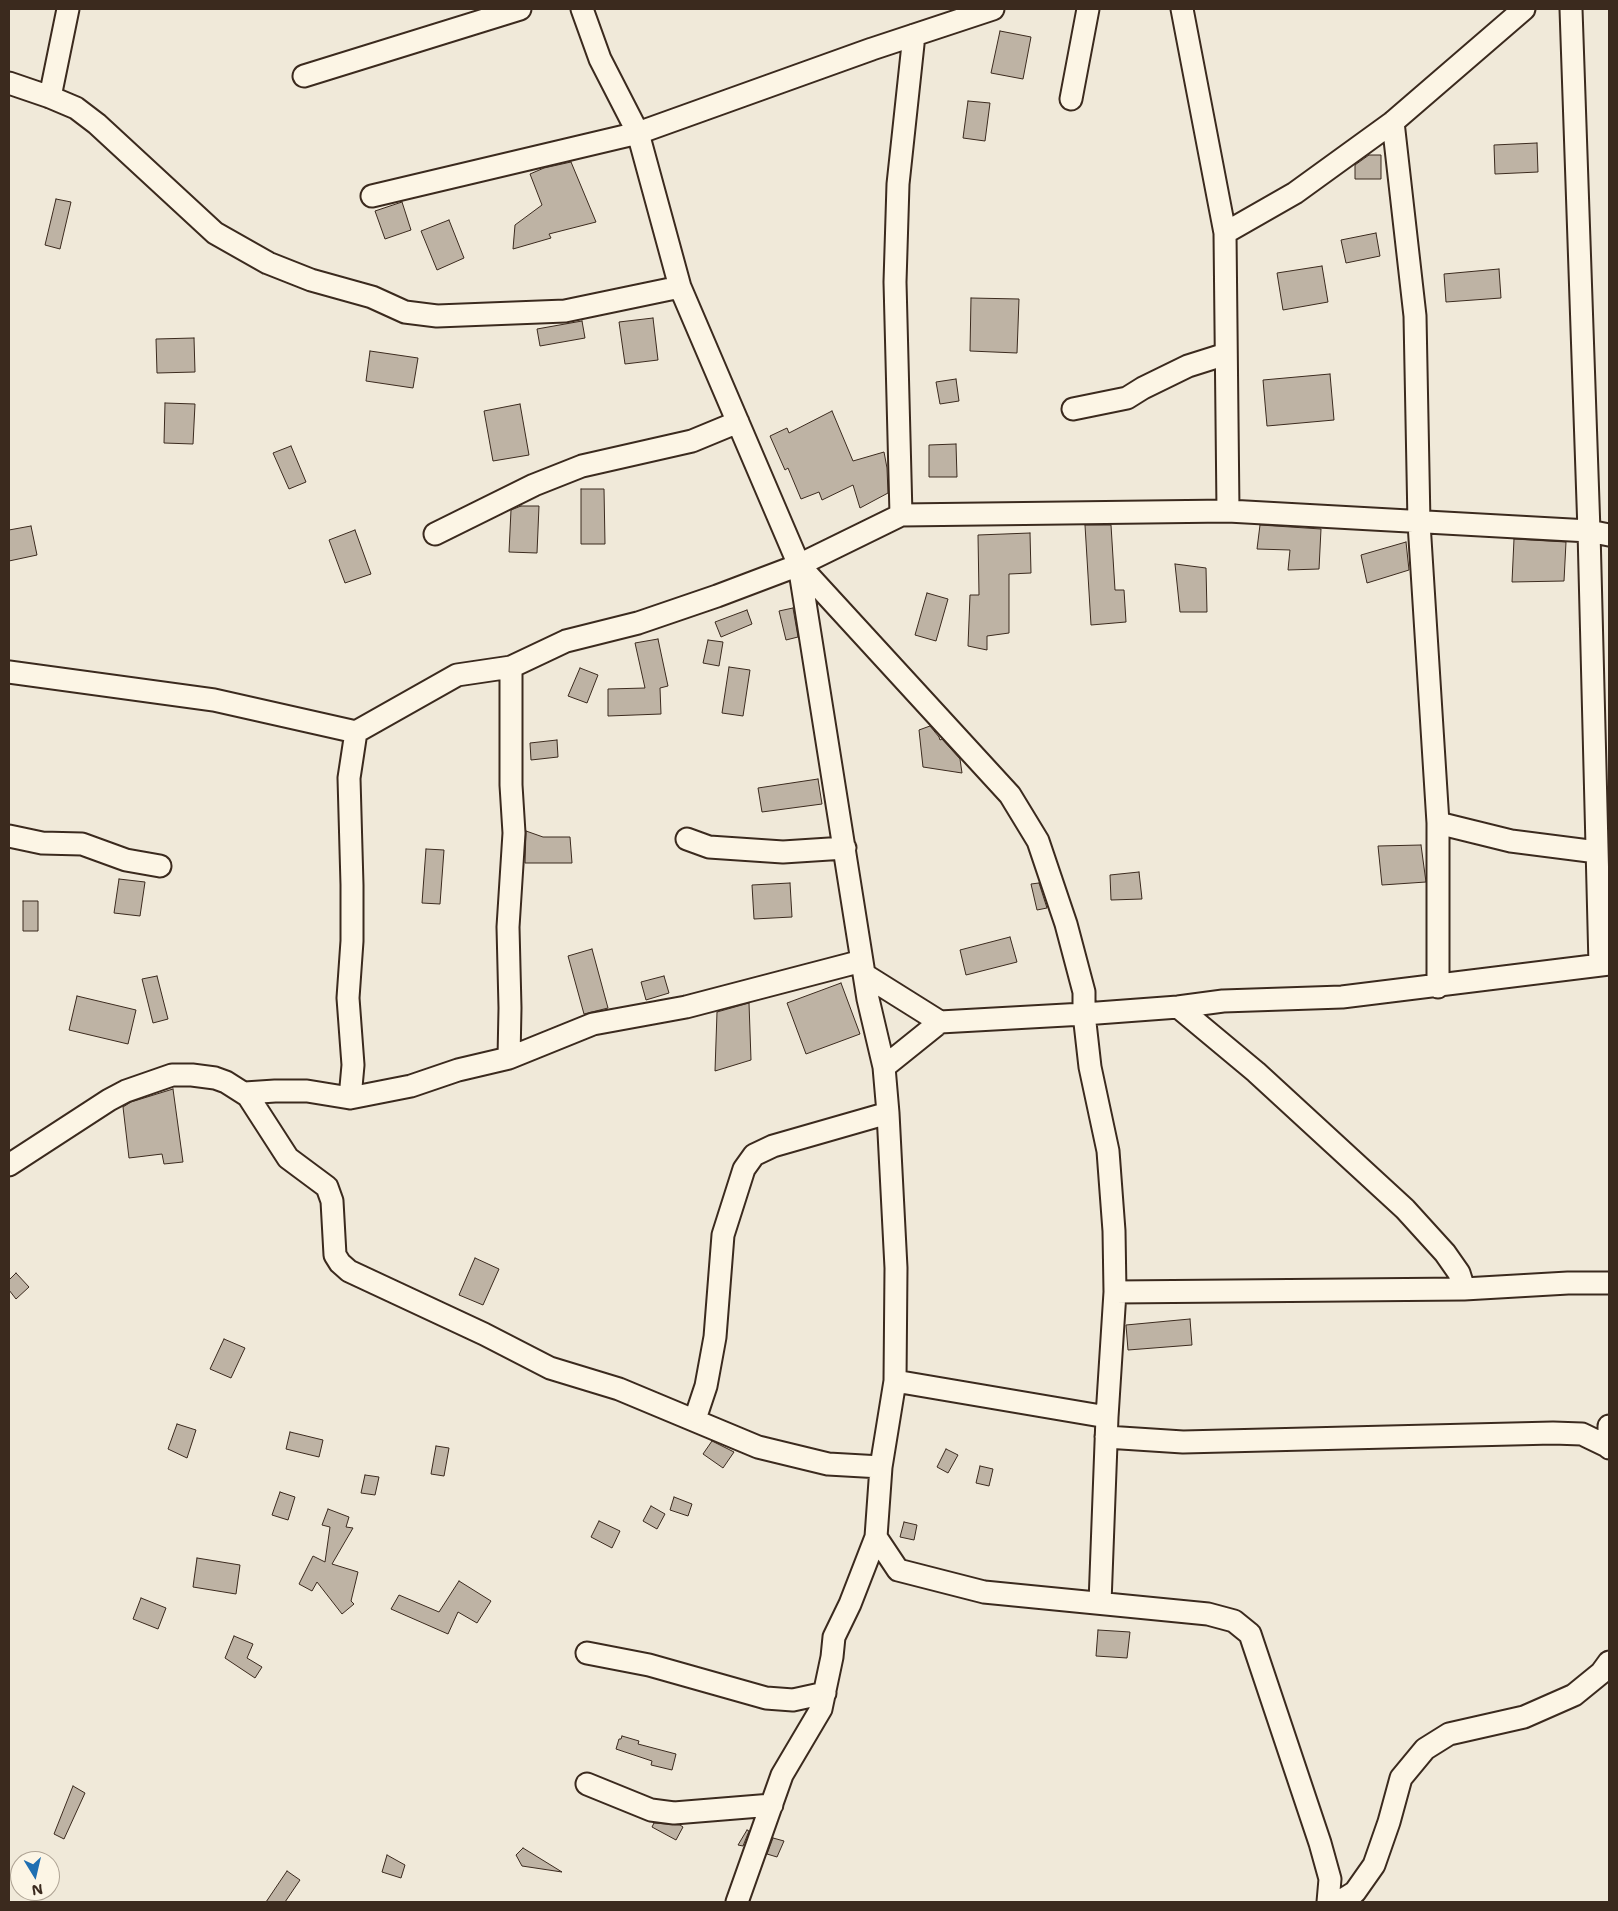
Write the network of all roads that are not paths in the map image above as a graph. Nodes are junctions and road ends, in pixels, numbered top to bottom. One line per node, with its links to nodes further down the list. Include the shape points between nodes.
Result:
1 (68, 9): 12 (street)
2 (520, 9): 10 (street)
3 (582, 9): 15 (street, via 600,59)
4 (994, 9): 9 (street)
5 (1088, 9): 13 (street)
6 (1182, 9): 17 (street)
7 (1524, 9): 14 (street)
8 (1571, 9): 25 (street)
9 (914, 35): 15 (street); 23 (street, via 898,184 896,282)
10 (304, 76)
11 (9, 82): 12 (street)
12 (50, 97): 18 (street, via 76,108 98,124 215,233 268,263 311,280 372,297 405,312 437,316 565,311)
13 (1071, 99)
14 (1393, 122): 17 (street, via 1295,193); 24 (street, via 1415,316)
15 (638, 133): 16 (street); 18 (street)
16 (372, 196)
17 (1225, 233): 19 (street)
18 (680, 287): 21 (street)
19 (1226, 354): 20 (street, via 1188,366 1127,398); 22 (street)
20 (1073, 409)
21 (738, 422): 26 (street, via 692,441 582,466 534,485); 27 (street)
22 (1228, 511): 23 (street); 24 (street)
23 (901, 515): 27 (street)
24 (1419, 522): 25 (street); 31 (street)
25 (1599, 533): 35 (street)
26 (435, 534)
27 (799, 564): 28 (street, via 638,623 566,641); 34 (street); 41 (street, via 1010,795 1038,841 1069,934 1084,992)
28 (511, 667): 30 (street, via 457,675); 43 (street, via 514,833 508,927)
29 (9, 672): 30 (street, via 214,700)
30 (356, 732): 46 (street, via 349,778 352,941 348,998 353,1065)
31 (1438, 823): 35 (street, via 1510,841); 39 (street)
32 (9, 836): 36 (street, via 82,844 126,860)
33 (688, 839): 34 (street, via 710,847 783,852)
34 (845, 848): 38 (street)
35 (1597, 852): 37 (street)
36 (160, 866)
37 (1605, 964): 39 (street)
38 (864, 968): 42 (street); 43 (street, via 593,1024); 44 (street)
39 (1438, 987): 40 (street, via 1342,997 1223,1001)
40 (1178, 1007): 41 (street); 50 (street, via 1256,1072 1405,1209 1445,1253)
41 (1084, 1014): 42 (street); 51 (street, via 1090,1066 1108,1151)
42 (940, 1022): 44 (street)
43 (509, 1058): 46 (street, via 411,1086)
44 (884, 1067): 47 (street)
45 (245, 1093): 46 (street, via 307,1091); 48 (street, via 209,1077 184,1074 164,1077 116,1096); 53 (street, via 288,1158 329,1189 335,1254 349,1270 550,1368 619,1389)
46 (350, 1098)
47 (888, 1112): 52 (street, via 896,1268); 53 (street, via 773,1146 754,1156 744,1169 723,1235 715,1337 706,1386)
48 (9, 1165)
49 (1609, 1283): 50 (street)
50 (1464, 1289): 51 (street)
51 (1115, 1292): 55 (street)
52 (895, 1381): 55 (street); 57 (street)
53 (695, 1419): 57 (street, via 758,1447 828,1464)
54 (1609, 1426): 56 (street)
55 (1106, 1427): 56 (street, via 1182,1442 1582,1434); 61 (street)
56 (1609, 1448)
57 (882, 1467): 58 (street)
58 (876, 1537): 59 (street); 60 (street)
59 (898, 1570): 60 (street); 61 (street, via 984,1592)
60 (862, 1572): 64 (street, via 834,1637)
61 (1100, 1603): 68 (street, via 1208,1614 1234,1620 1250,1634 1320,1843 1330,1879)
62 (587, 1653): 64 (street, via 649,1665 766,1698 793,1700)
63 (1609, 1662): 69 (street, via 1602,1673 1574,1695 1524,1717 1449,1734 1425,1749 1401,1778 1374,1865 1355,1892)
64 (825, 1694): 66 (street, via 820,1709 782,1776)
65 (587, 1784): 66 (street, via 651,1810 674,1813)
66 (772, 1805): 67 (street)
67 (737, 1902)
68 (1328, 1902)
69 (1339, 1902)

